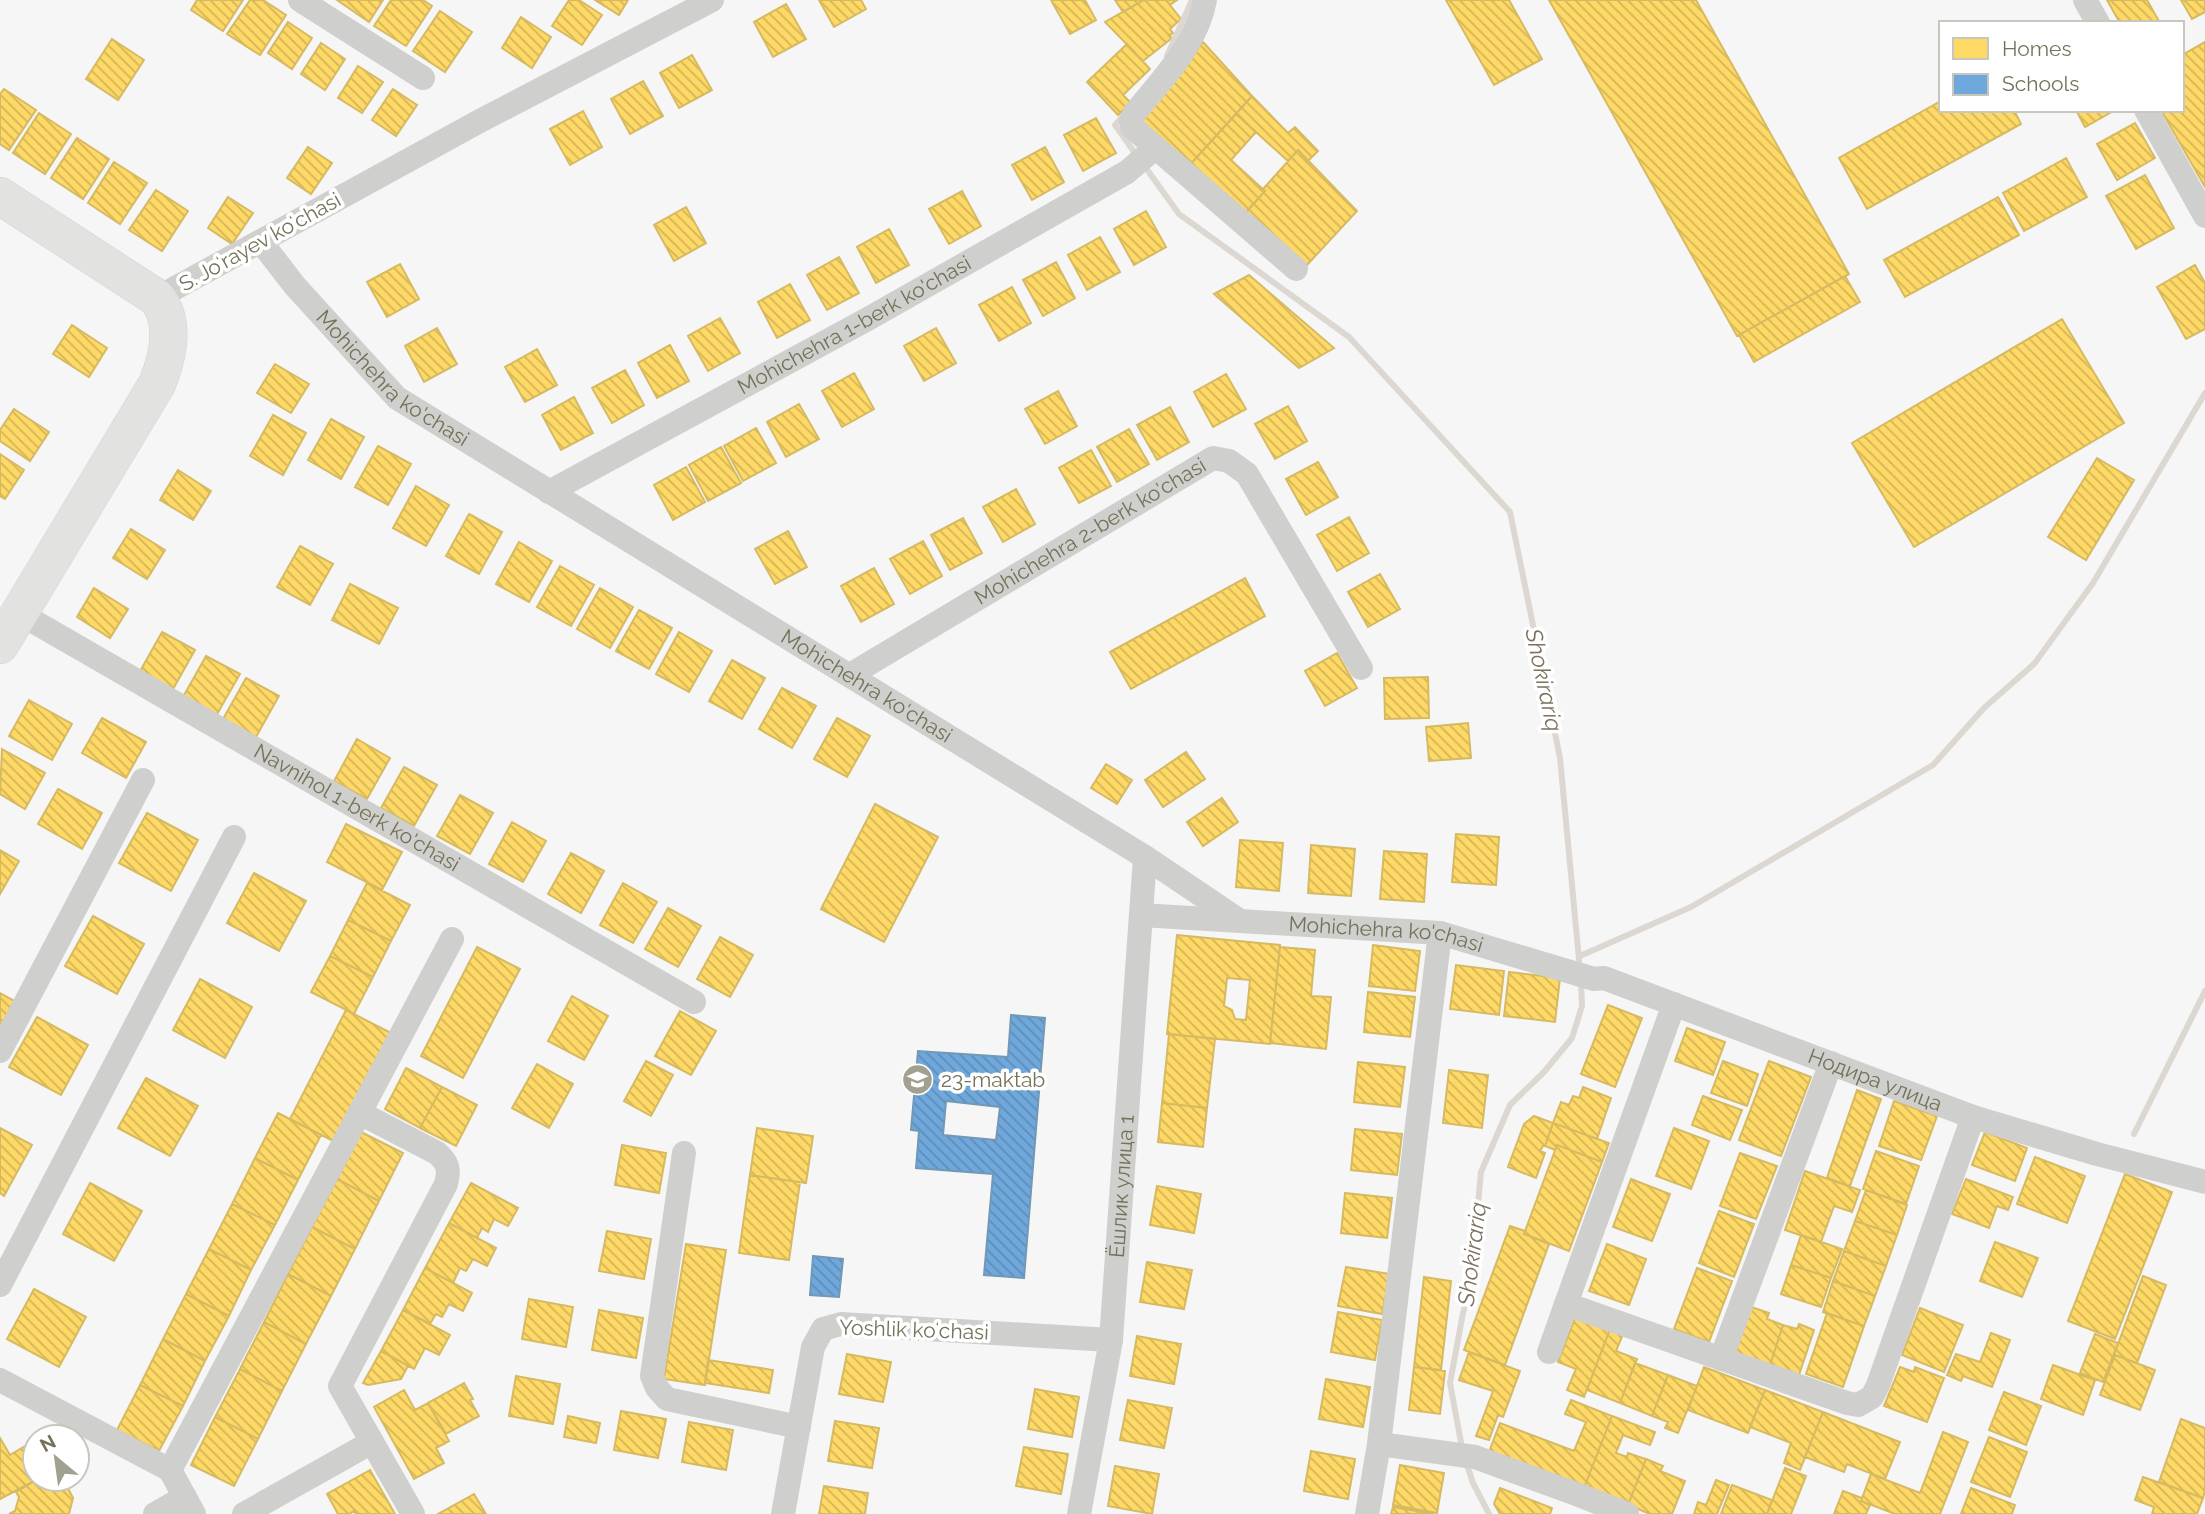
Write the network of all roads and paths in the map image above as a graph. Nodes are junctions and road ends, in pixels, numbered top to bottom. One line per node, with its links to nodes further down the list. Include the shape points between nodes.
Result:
1 (300, 0): 6 (street)
2 (712, 0): 11 (street, S. Joʻrayev koʻchasi)
3 (1205, 0): 8 (street, via 1187,47 1131,121 1136,132)
4 (2085, 0): 5 (street)
5 (2097, 21)
6 (423, 78)
7 (2147, 112): 10 (street)
8 (1155, 148): 12 (street); 14 (street, Mohichehra 1-berk ko'chasi, via 1127,172 961,267)
9 (0, 197): 13 (street)
10 (2205, 216)
11 (261, 242): 13 (street, S. Joʻrayev koʻchasi); 14 (street, Mohichehra ko'chasi, via 397,398)
12 (1296, 269)
13 (157, 298): 15 (street, S. Joʻrayev koʻchasi, via 169,329 157,384)
14 (549, 492): 18 (street, Mohichehra ko'chasi)
15 (19, 613): 16 (street, S. Joʻrayev koʻchasi); 27 (street, Navnihol 1-berk ko'chasi)
16 (0, 645)
17 (1361, 668): 18 (street, Mohichehra 2-berk ko'chasi, via 1247,474 1229,461 1213,458)
18 (850, 675): 21 (street, Mohichehra ko'chasi)
19 (143, 780): 29 (street)
20 (234, 837): 35 (street)
21 (1145, 857): 22 (street, Ёшлик улица 1); 23 (street, Mohichehra ko'chasi)
22 (1141, 915): 23 (street); 37 (street, Ёшлик улица 1)
23 (1241, 921): 24 (street, Mohichehra ko'chasi)
24 (1440, 933): 26 (street, Mohichehra ko'chasi); 43 (street)
25 (452, 939): 31 (street)
26 (1550, 967): 28 (street, Нодира улица, via 1604,978)
27 (694, 1002)
28 (1674, 1004): 30 (street, Нодира улица); 36 (street)
29 (0, 1051)
30 (1831, 1063): 32 (street, Нодира улица); 39 (street)
31 (360, 1113): 42 (street, via 437,1153 449,1172 340,1385); 44 (street)
32 (1973, 1117): 34 (street, Нодира улица); 39 (street, via 1872,1397 1858,1405 1847,1403)
33 (684, 1153): 41 (street, via 652,1376 657,1388 667,1399)
34 (2205, 1182)
35 (0, 1285)
36 (1566, 1304): 38 (street); 39 (street)
37 (1111, 1340): 41 (street, Yoshlik koʻchasi, via 841,1324 823,1329 813,1347); 50 (street, Ёшлик улица 1)
38 (1549, 1352)
39 (1721, 1359)
40 (0, 1380): 44 (street)
41 (799, 1427): 49 (street, Yoshlik koʻchasi)
42 (372, 1442): 47 (street); 48 (street)
43 (1379, 1444): 51 (street); 52 (street, via 1475,1457)
44 (170, 1470): 45 (street)
45 (190, 1505): 46 (street)
46 (155, 1514)
47 (244, 1514)
48 (413, 1514)
49 (783, 1514)
50 (1079, 1514)
51 (1367, 1514)
52 (1627, 1514)

